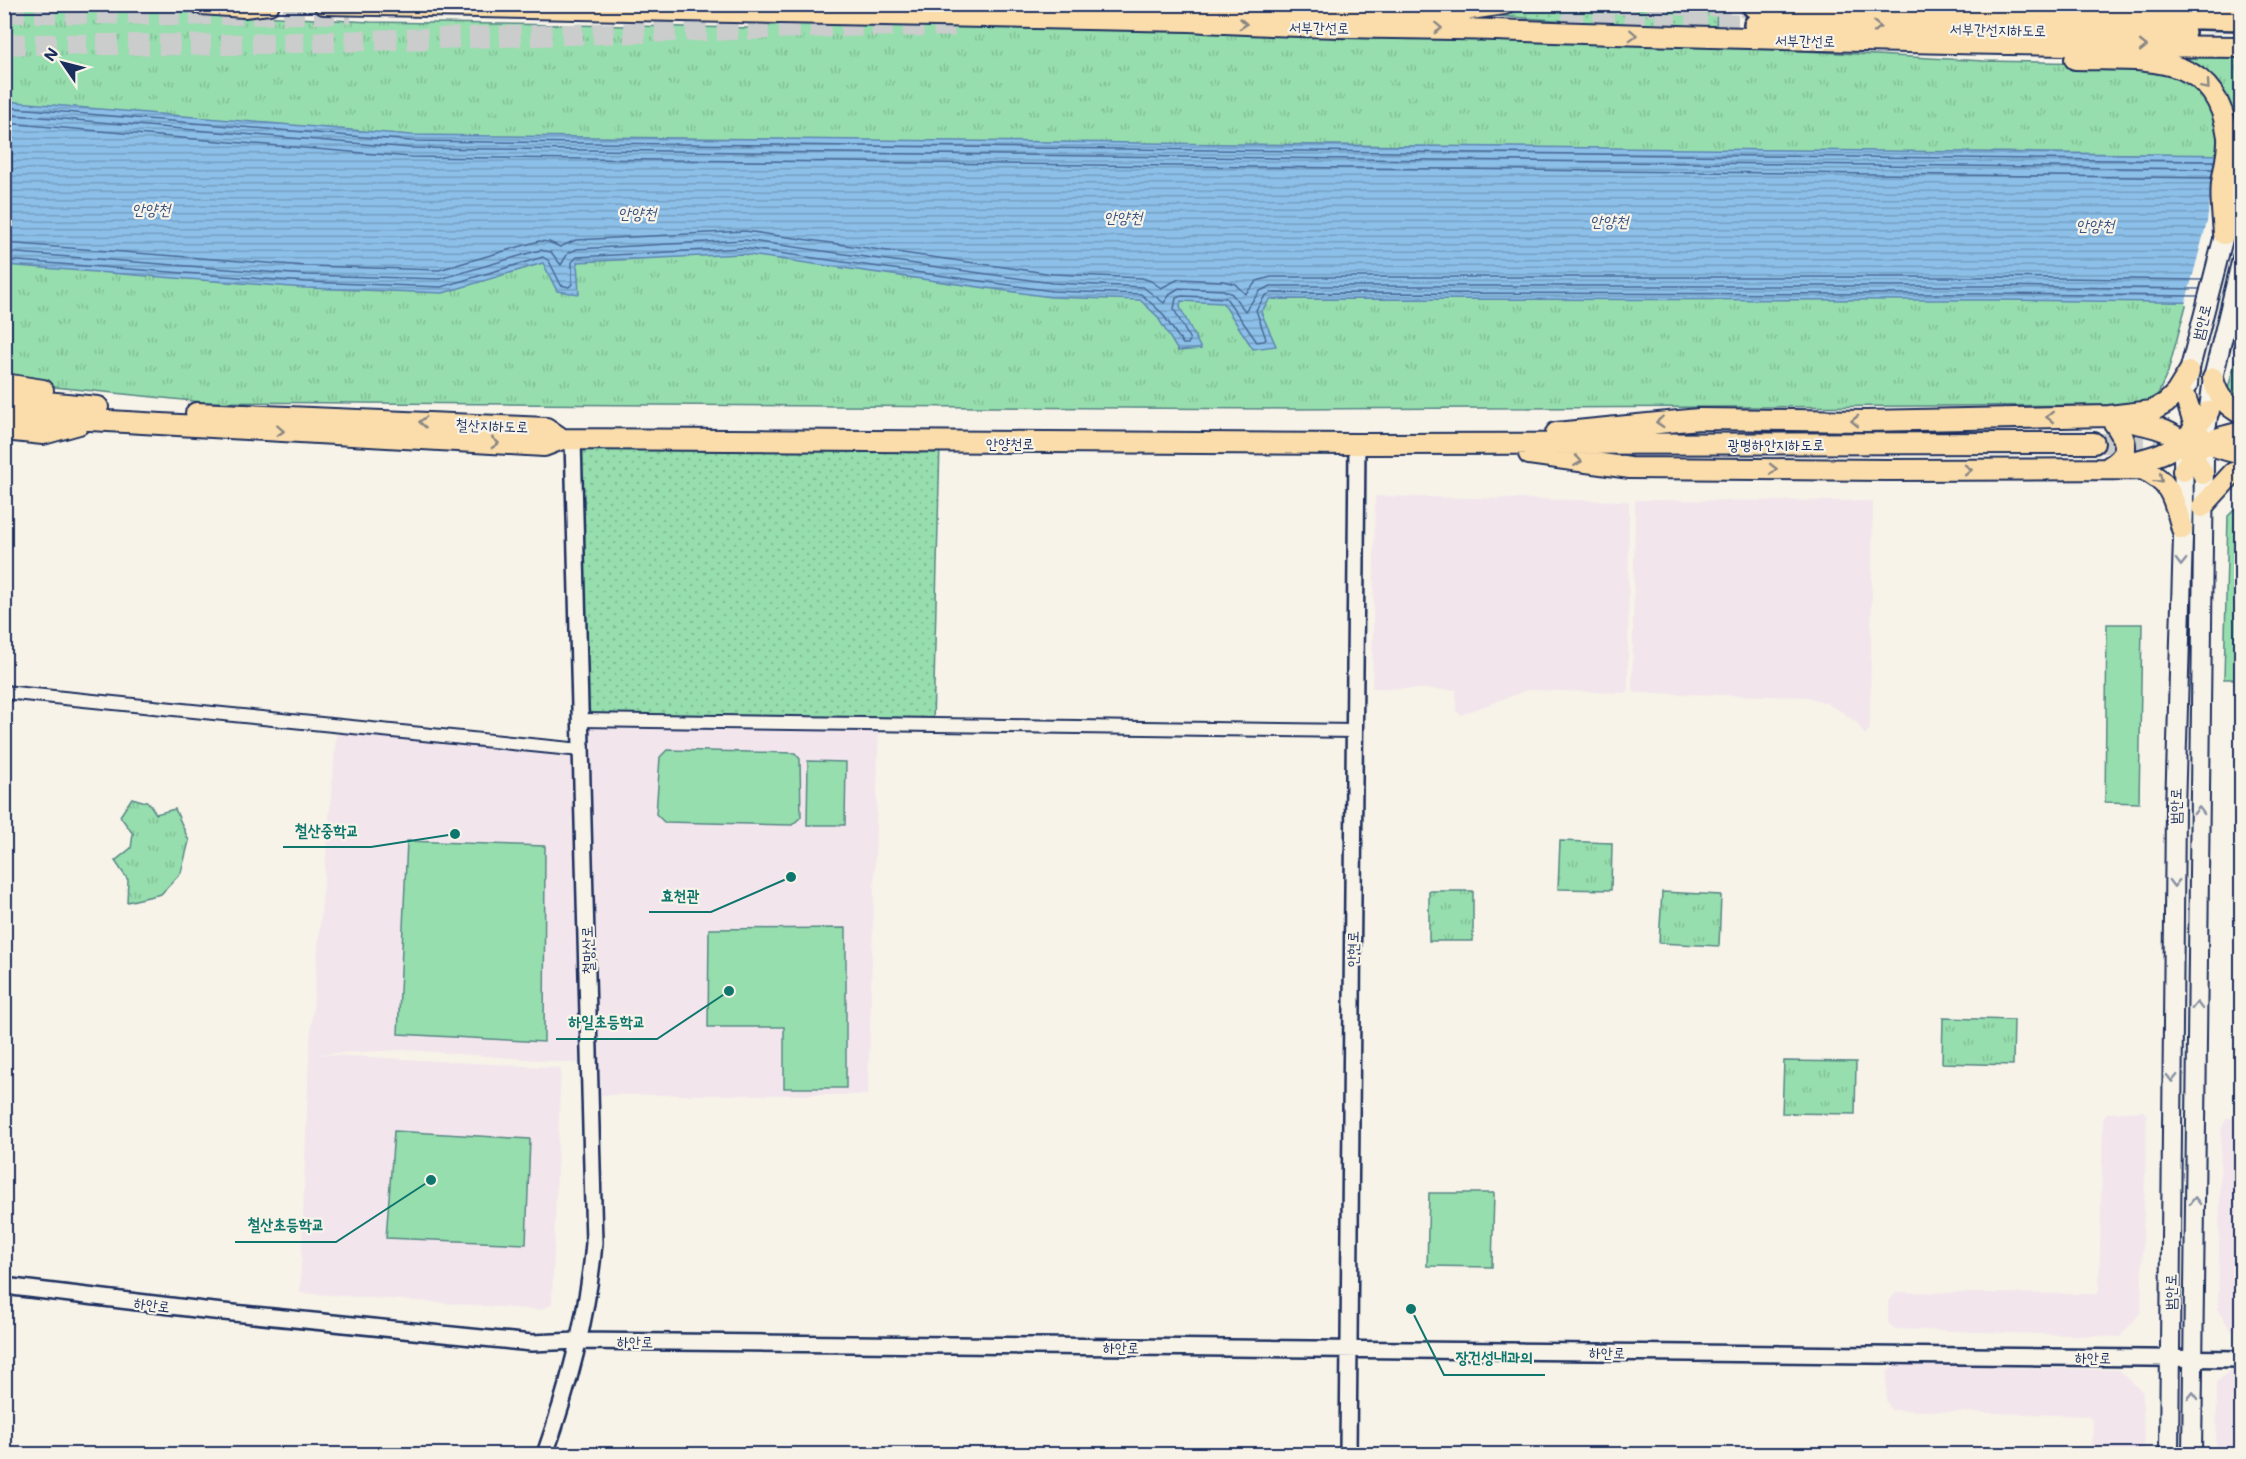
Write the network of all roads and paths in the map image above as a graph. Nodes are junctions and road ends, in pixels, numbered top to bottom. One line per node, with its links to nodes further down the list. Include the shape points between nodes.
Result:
1 (201, 4): 2 (main road)
2 (269, 4)
3 (324, 4): 12 (main road, 서부간선로, one-way to 12, via 1178,21)
4 (1150, 4): 9 (main road, 서부간선로)
5 (1301, 4): 9 (main road)
6 (1504, 4): 9 (main road, 서부간선로, via 1450,12 1295,11)
7 (2228, 4): 8 (main road)
8 (2241, 5)
9 (1266, 7)
10 (2241, 19): 11 (highway, 서부간선지하도로, one-way to 11, via 1755,16)
11 (2241, 33)
12 (1782, 40): 13 (main road, 서부간선로, one-way to 13); 15 (main road, one-way to 15, via 1808,45 1984,55 2155,61 2192,73 2205,83 2219,106 2228,139 2222,186)
13 (2241, 47)
14 (2241, 165): 15 (main road, 범안로)
15 (2224, 234): 17 (main road, 범안로)
16 (2241, 258): 18 (main road, 범안로)
17 (2189, 372): 21 (main road, 범안로); 26 (main road, via 2176,393 2152,411)
18 (2213, 378): 22 (main road, 범안로); 24 (main road, via 2224,403)
19 (4, 384): 23 (main road, via 56,392)
20 (4, 398): 23 (main road, 철산지하도로)
21 (2186, 399): 33 (main road)
22 (2209, 411): 33 (main road)
23 (95, 413): 25 (main road, 철산지하도로); 27 (main road, via 44,434); 29 (main road, 철산지하도로, via 544,446)
24 (2241, 414)
25 (4, 415)
26 (2109, 416): 32 (main road, one-way to 32, via 1866,421 1699,419); 33 (main road, via 2162,428); 35 (main road, via 2122,433 2125,446 2118,462)
27 (4, 430)
28 (2241, 432): 33 (main road)
29 (568, 439): 31 (main road, 안양천로); 41 (street, 철망산로)
30 (2094, 443): 32 (main road, 광명하안지하도로)
31 (1357, 444): 32 (main road, 안양천로); 42 (street, 안현로)
32 (1458, 444): 35 (main road, one-way to 35, via 1630,468)
33 (2192, 448): 34 (main road); 35 (main road); 37 (main road); 39 (main road, 범안로)
34 (2241, 454)
35 (2106, 468): 39 (main road, one-way to 39, via 2142,469 2163,480)
36 (2241, 472): 38 (main road, via 2233,473)
37 (2203, 474): 38 (main road, 범안로)
38 (2202, 507): 48 (main road, 범안로, one-way to 38)
39 (2182, 529): 47 (main road, 범안로, one-way to 47)
40 (4, 692): 43 (street)
41 (581, 720): 42 (street); 43 (street, 철망산로)
42 (1354, 731): 46 (street, 안현로)
43 (581, 750): 45 (street, 철망산로, via 594,1234 590,1284)
44 (4, 1286): 45 (street, 하안로, via 532,1343)
45 (577, 1341): 46 (street, 하안로); 50 (street, 철망산로, via 566,1394)
46 (1348, 1350): 47 (street, 하안로); 51 (street, 안현로)
47 (2170, 1358): 48 (street, 하안로); 52 (main road, 범안로)
48 (2193, 1358): 49 (street, 하안로); 53 (main road, 범안로, one-way to 48)
49 (2241, 1359)
50 (545, 1455)
51 (1348, 1455)
52 (2169, 1455)
53 (2192, 1455)

